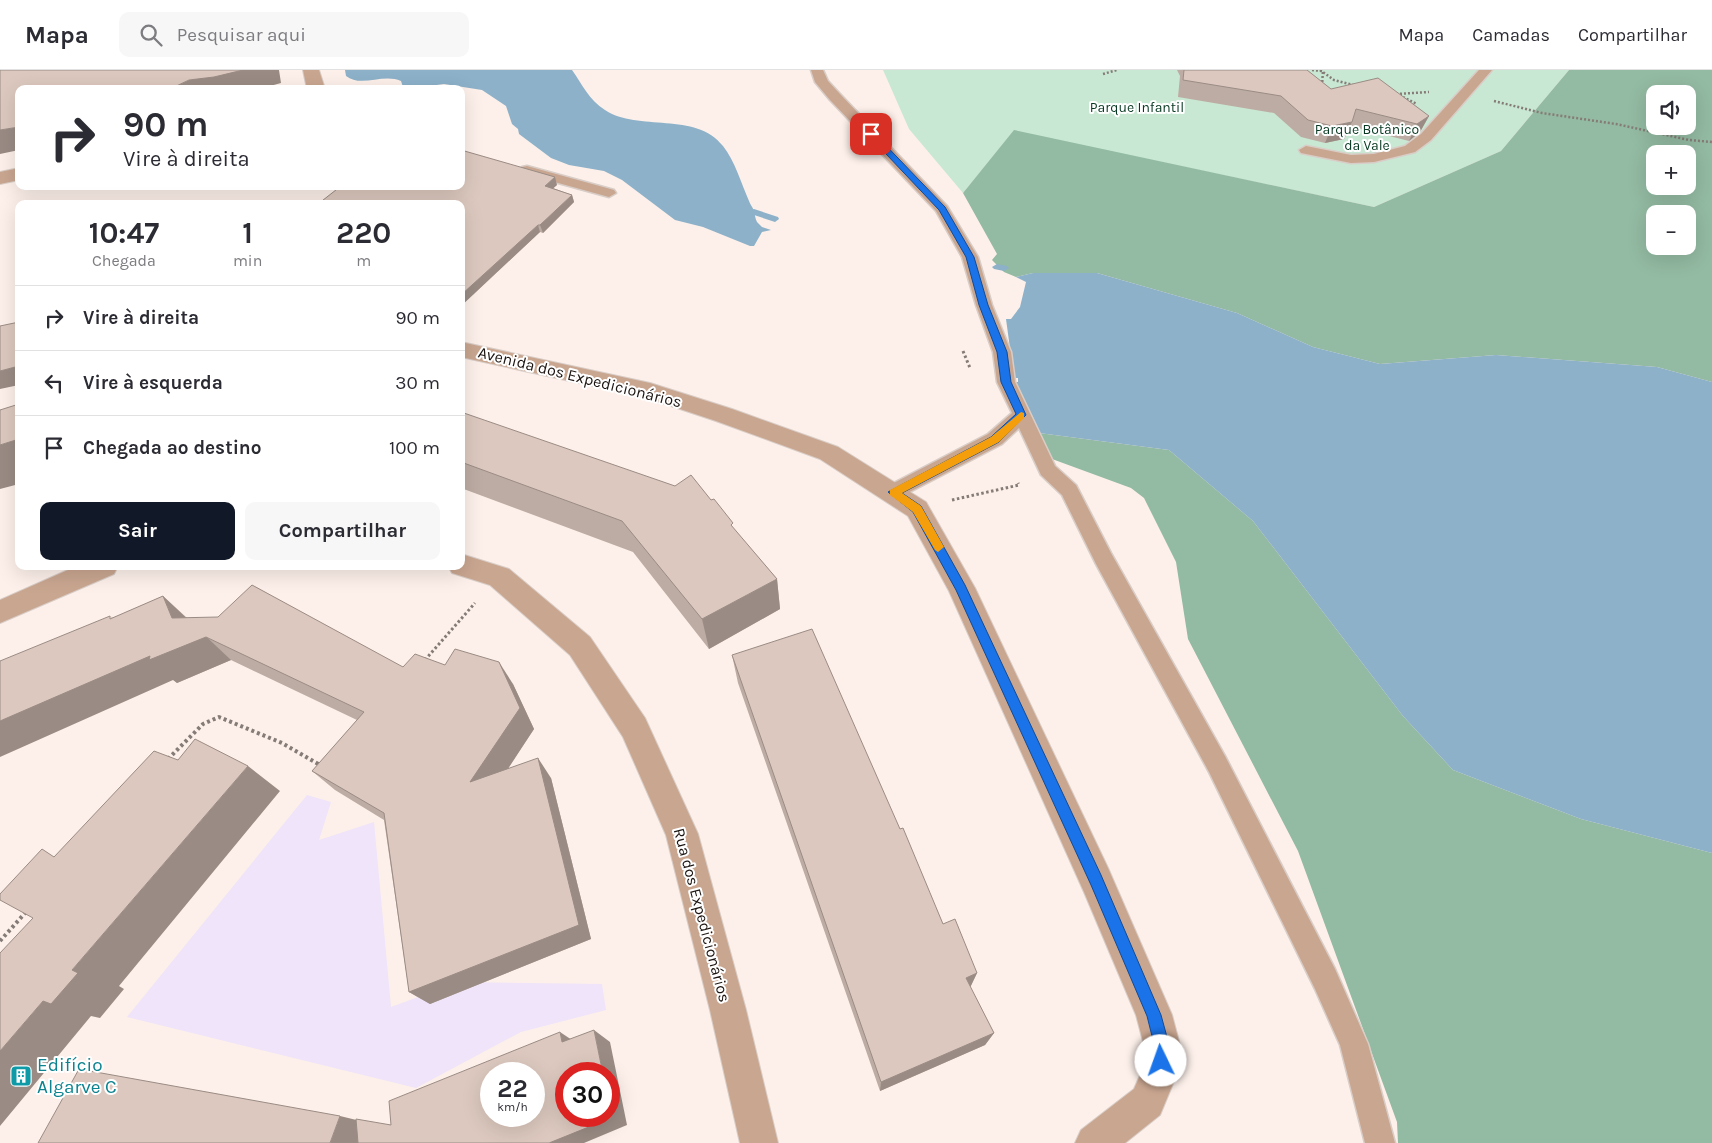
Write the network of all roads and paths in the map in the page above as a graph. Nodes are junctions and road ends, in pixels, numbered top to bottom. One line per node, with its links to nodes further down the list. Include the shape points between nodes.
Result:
1 (311, 70): 8 (street)
2 (817, 70): 21 (lane, via 822,82 942,209 955,230 970,257 1002,352 1006,382)
3 (1117, 70): 7 (path)
4 (1312, 70): 5 (path)
5 (1322, 70): 9 (path, via 1334,80); 10 (path)
6 (1486, 70): 12 (lane)
7 (1103, 74)
8 (315, 85)
9 (1360, 87)
10 (1322, 90)
11 (1390, 92): 13 (path)
12 (1466, 94): 13 (lane); 14 (path, via 1542,113)
13 (1444, 117): 15 (lane, via 1410,149 1374,158 1351,159)
14 (1712, 142)
15 (1306, 150)
16 (517, 167): 19 (lane)
17 (15, 175): 18 (street)
18 (0, 178)
19 (609, 193)
20 (465, 350): 23 (street, Avenida dos Expedicionários, via 650,391 724,415 829,454)
21 (1022, 415): 23 (lane, via 995,439); 36 (lane, via 1048,470 1069,490 1103,558 1218,764 1325,979 1354,1044)
22 (1017, 480): 24 (path, via 1019,484)
23 (894, 492): 24 (street, Avenida dos Expedicionários)
24 (917, 509): 35 (street, Avenida dos Expedicionários, via 961,588 1096,880 1154,1015 1163,1048 1159,1074 1147,1102)
25 (465, 566): 27 (street, Rua dos Expedicionários)
26 (95, 570): 28 (street)
27 (499, 576): 29 (path); 34 (street, Rua dos Expedicionários, via 580,646 634,728 682,834)
28 (0, 612)
29 (423, 662)
30 (167, 760): 31 (path, via 203,724 220,717 282,743)
31 (325, 768)
32 (31, 906): 33 (path)
33 (0, 941)
34 (759, 1143)
35 (1094, 1143)
36 (1380, 1143)

